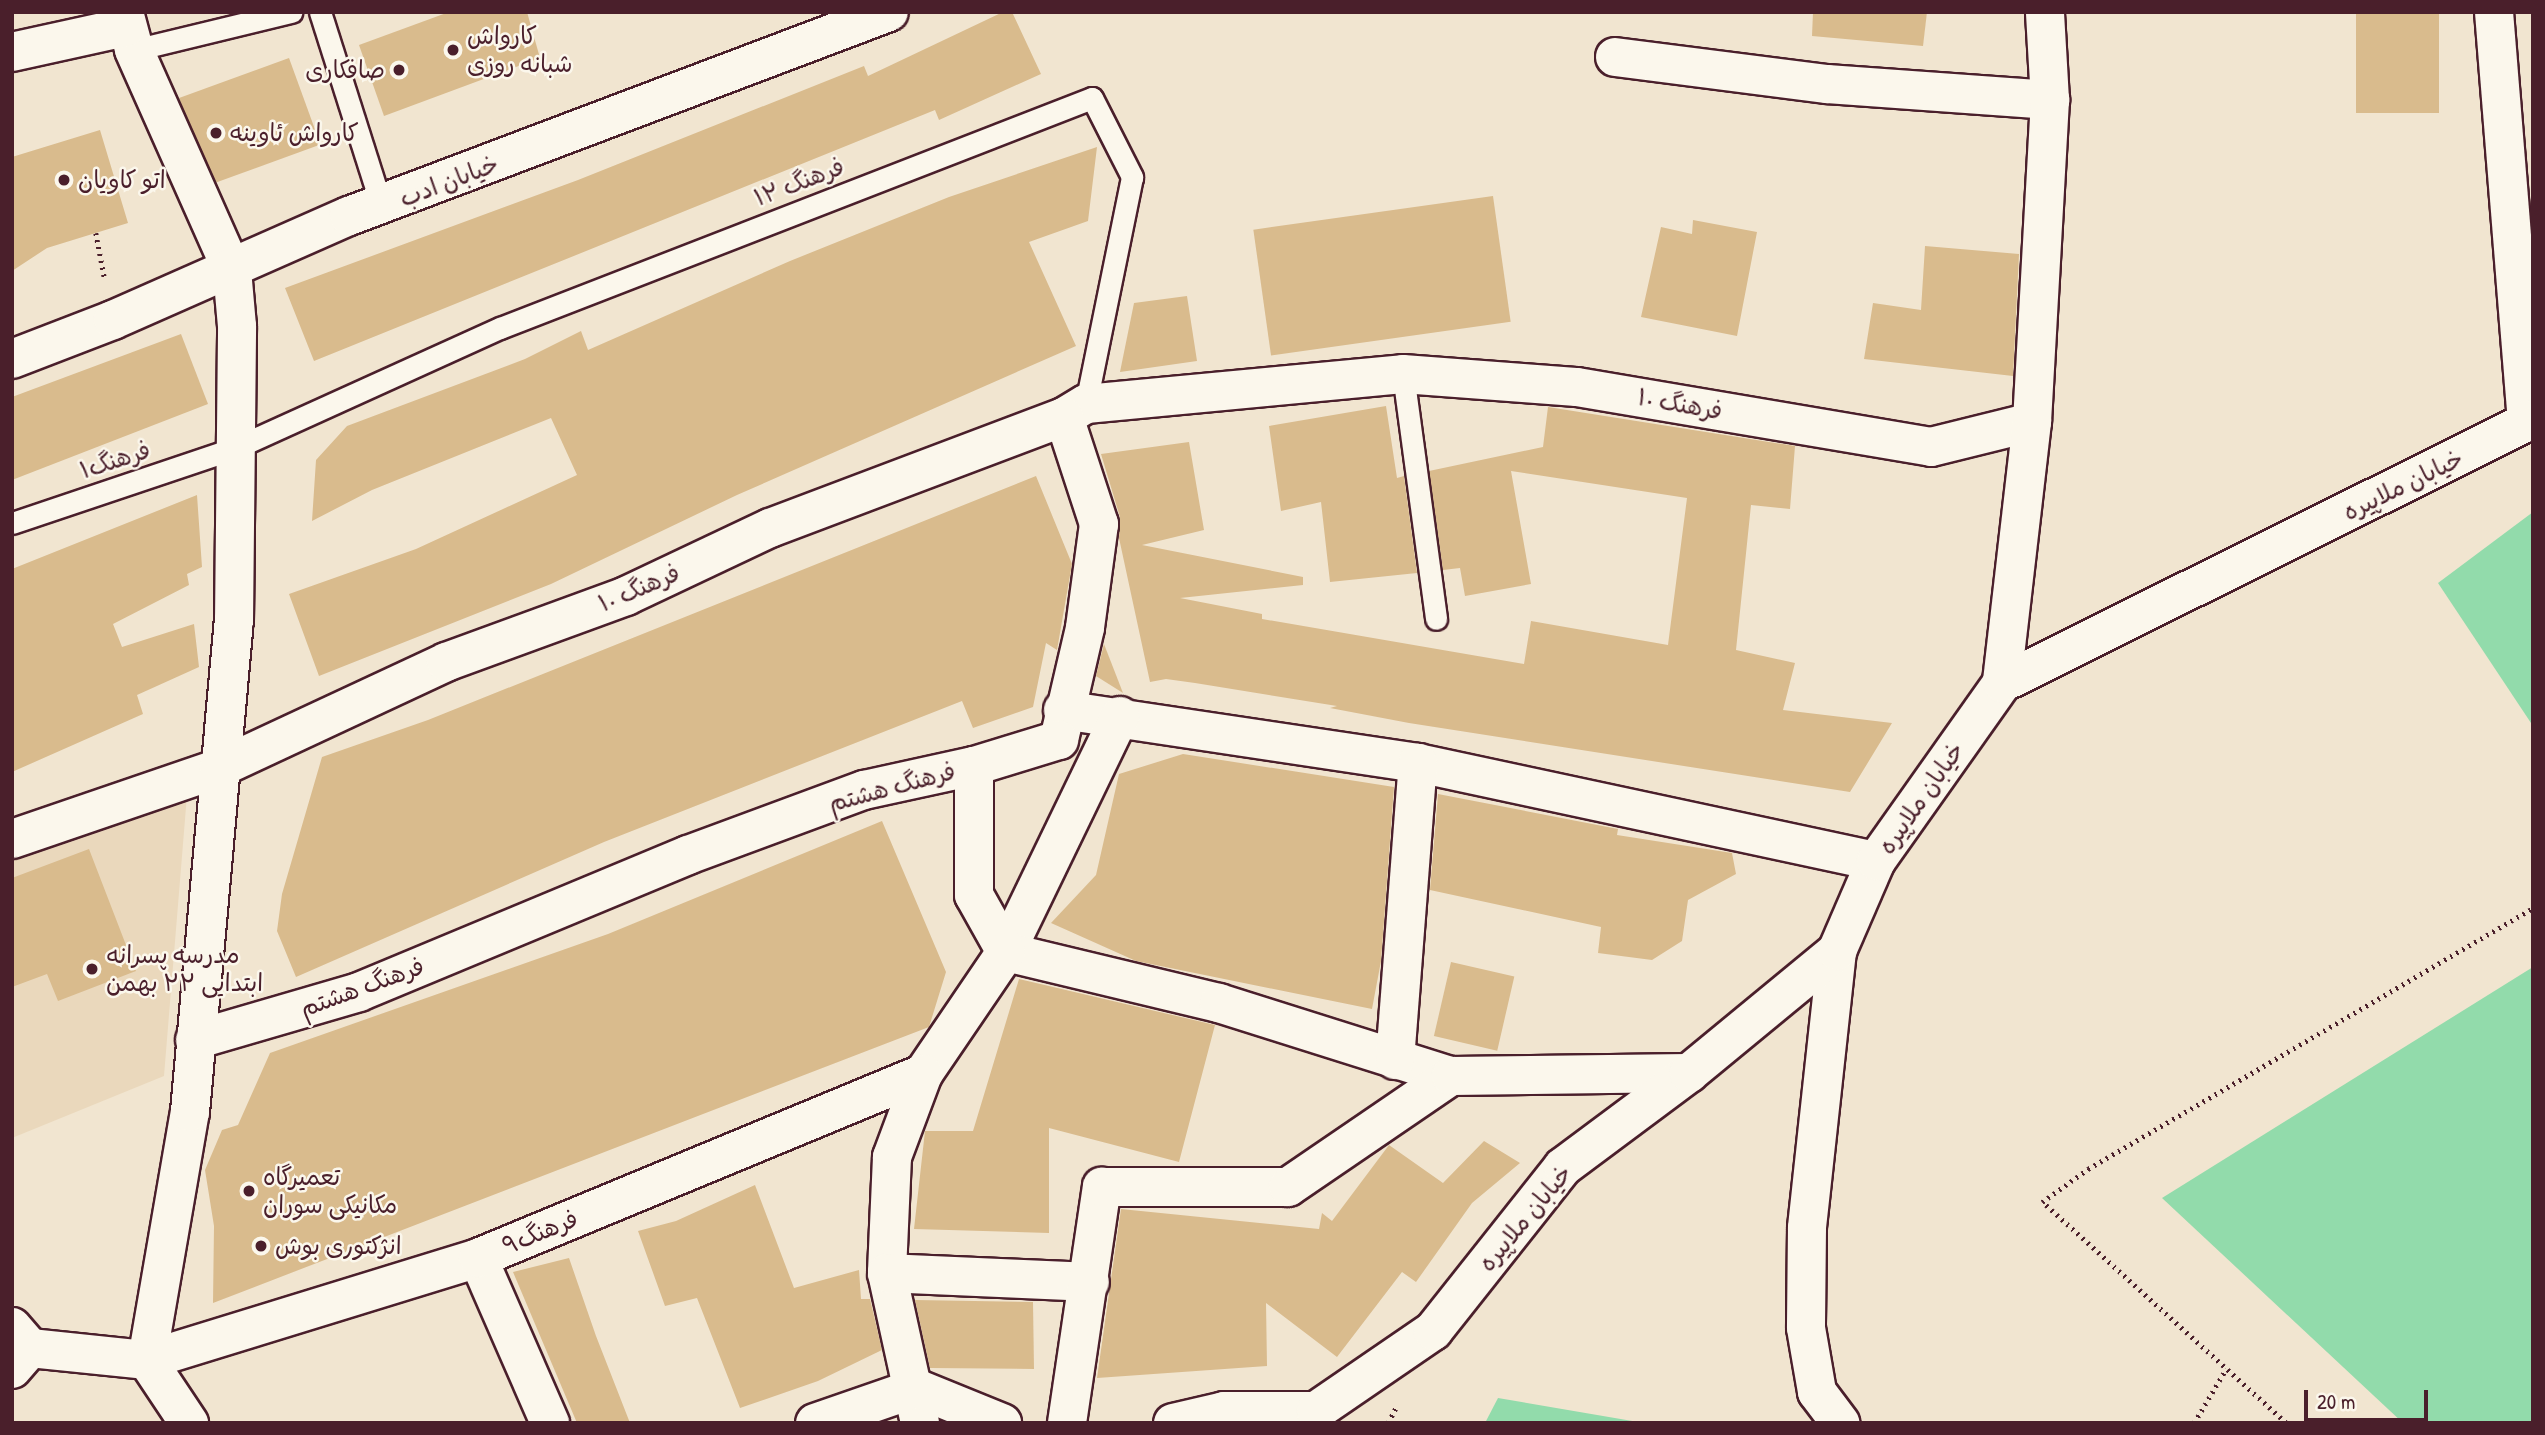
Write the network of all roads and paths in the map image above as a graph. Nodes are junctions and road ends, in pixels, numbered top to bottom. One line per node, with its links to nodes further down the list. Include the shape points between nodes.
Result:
1 (291, 12): 6 (lane)
2 (320, 12): 10 (lane)
3 (889, 12): 10 (street, خیابان ادب)
4 (2045, 12): 9 (street)
5 (2494, 12): 15 (street)
6 (128, 30): 7 (street); 11 (street)
7 (12, 52)
8 (1615, 57): 9 (street, via 1827,84)
9 (2049, 100): 16 (street)
10 (382, 207): 11 (street, خیابان ادب, via 349,216)
11 (232, 270): 12 (street, خیابان ادب); 17 (street, via 237,326)
12 (12, 359)
13 (1403, 374): 14 (street, فرهنگ ۱۰); 16 (street, فرهنگ ۱۰, via 1577,387 1931,447); 19 (lane)
14 (1075, 410): 17 (lane, فرهنگ ۱۲, via 1132,177 1092,98 500,328); 21 (street, via 1098,524 1084,628); 25 (street, فرهنگ ۱۰, via 770,528 626,596 446,662)
15 (2530, 421): 20 (street, خیابان ملاپیره)
16 (2032, 422): 20 (street)
17 (236, 449): 18 (lane, فرهنگ۱); 25 (street, via 234,621)
18 (12, 523)
19 (1436, 619)
20 (2002, 683): 27 (street, خیابان ملاپیره)
21 (1063, 710): 22 (street); 24 (street, via 1059,740)
22 (1120, 716): 23 (street); 30 (street)
23 (1418, 764): 27 (street); 32 (street)
24 (974, 765): 30 (street, فرهنگ هشتم, via 974,895); 31 (street, فرهنگ هشتم, via 864,790 688,855 359,992)
25 (219, 768): 26 (street, فرهنگ ۱۰); 31 (street)
26 (12, 839)
27 (1876, 861): 29 (street, خیابان ملاپیره)
28 (2533, 908): 41 (path, via 2088,1169 2042,1202)
29 (1837, 951): 33 (street, خیابان ملاپیره); 49 (street, via 1807,1228 1806,1328 1817,1392)
30 (1006, 952): 32 (street, via 1219,1003); 34 (street)
31 (195, 1040): 40 (street, via 190,1112)
32 (1395, 1060): 35 (street)
33 (1689, 1073): 35 (street); 48 (street, خیابان ملاپیره, via 1563,1167 1433,1331 1316,1411 1224,1411)
34 (923, 1074): 36 (street, فرهنگ۹); 37 (street, via 892,1157)
35 (1451, 1076): 38 (street, via 1288,1187 1102,1187)
36 (478, 1258): 40 (street, فرهنگ۹); 44 (street)
37 (887, 1273): 38 (street); 42 (street)
38 (1090, 1282): 47 (street)
39 (18, 1348): 40 (street)
40 (147, 1360): 43 (street)
41 (2227, 1368): 50 (path); 51 (path)
42 (918, 1405): 45 (street); 46 (street)
43 (188, 1423)
44 (550, 1423)
45 (815, 1423)
46 (1002, 1423)
47 (1067, 1423)
48 (1173, 1423)
49 (1840, 1423)
50 (2194, 1423)
51 (2287, 1423)

